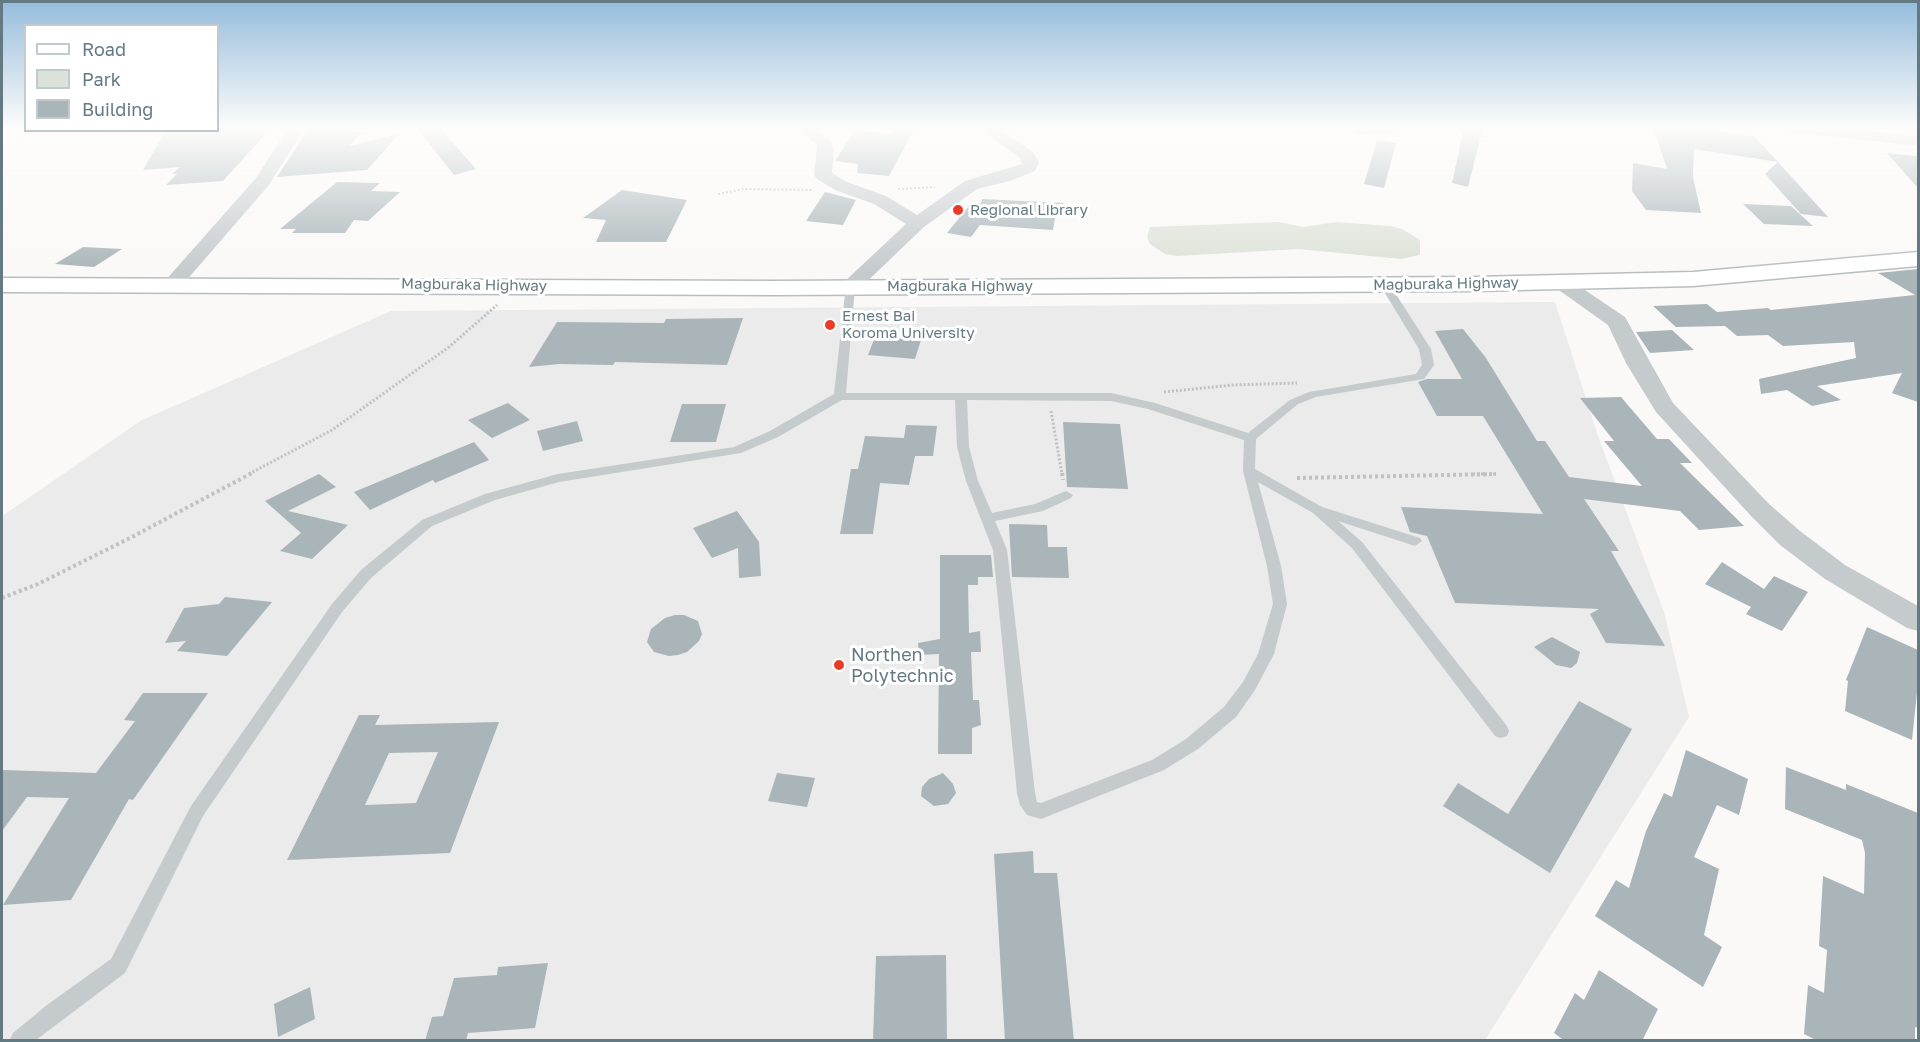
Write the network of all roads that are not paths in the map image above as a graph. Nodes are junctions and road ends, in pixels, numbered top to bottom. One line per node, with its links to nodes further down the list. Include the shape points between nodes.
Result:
1 (266, 176): 9 (street)
2 (825, 176): 4 (street, via 879,200)
3 (1007, 176): 4 (street, via 971,185)
4 (917, 223): 10 (street)
5 (1918, 259): 6 (main road, Magburaka Highway, via 1693,279)
6 (1560, 282): 8 (main road, Magburaka Highway); 19 (street, via 1617,322 1664,407 1760,510 1835,572)
7 (2, 285): 9 (main road, Magburaka Highway)
8 (1386, 285): 10 (main road, Magburaka Highway); 13 (lane, via 1425,349 1428,365 1420,377 1313,394 1294,402)
9 (171, 286): 10 (main road, Magburaka Highway)
10 (850, 287): 11 (lane)
11 (840, 396): 12 (lane); 21 (lane, via 774,434 737,450 558,478 490,497 427,523 366,573 337,608 197,811 118,966)
12 (961, 397): 13 (lane, via 1111,397); 17 (lane, via 963,447)
13 (1251, 438): 14 (lane)
14 (1250, 471): 16 (lane); 17 (lane, via 1280,604 1266,654 1249,686 1230,712 1192,744 1158,765 1041,811 1033,810 1026,793 1000,550)
15 (1066, 495): 17 (lane, via 1038,508)
16 (1318, 510): 18 (lane); 20 (lane, via 1358,545)
17 (987, 518)
18 (1415, 542)
19 (1918, 620)
20 (1501, 731)
21 (20, 1041)

